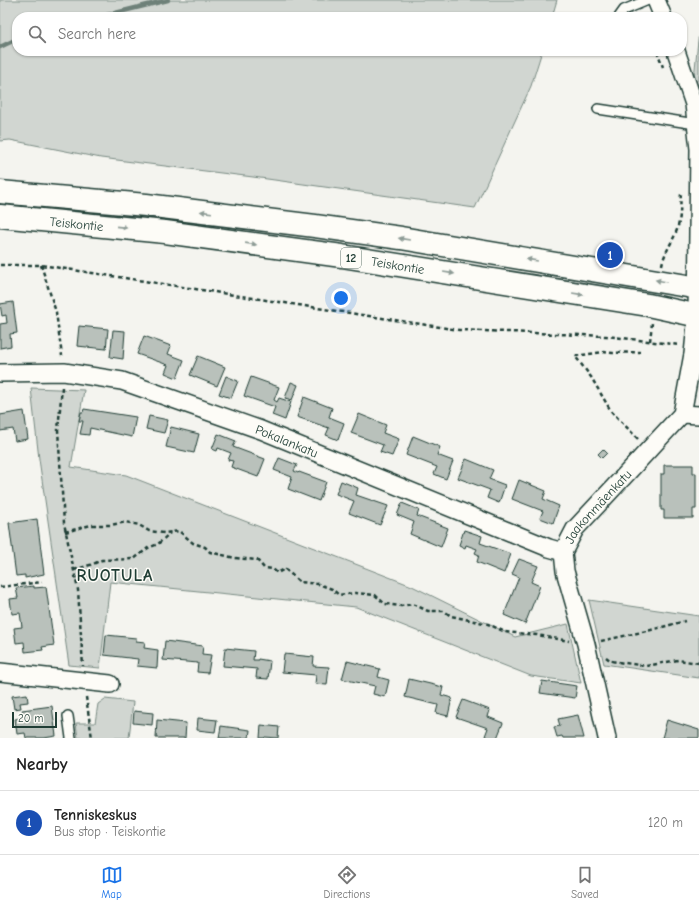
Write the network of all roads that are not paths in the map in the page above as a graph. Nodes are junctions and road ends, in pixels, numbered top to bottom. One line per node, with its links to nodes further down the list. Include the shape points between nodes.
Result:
1 (648, 0): 3 (lane)
2 (656, 0): 4 (street)
3 (623, 12)
4 (661, 12)
5 (678, 56): 7 (street, via 694,104)
6 (598, 109): 7 (lane)
7 (696, 124): 10 (street)
8 (0, 192): 10 (highway, Teiskontie / 12, one-way to 8, via 315,226 146,204)
9 (0, 216): 11 (highway, Teiskontie / 12, one-way to 11, via 165,232 342,256)
10 (698, 288): 11 (street)
11 (698, 315): 13 (street)
12 (0, 373): 15 (street, Pokalankatu, via 64,372 122,381 261,430)
13 (682, 414): 14 (street); 15 (street, Jaakonmäenkatu, via 575,529)
14 (699, 415)
15 (564, 552): 20 (street, Jaakonmäenkatu, via 566,571 586,644)
16 (0, 672): 17 (street)
17 (110, 684)
18 (68, 716): 19 (lane)
19 (71, 738)
20 (607, 738)

